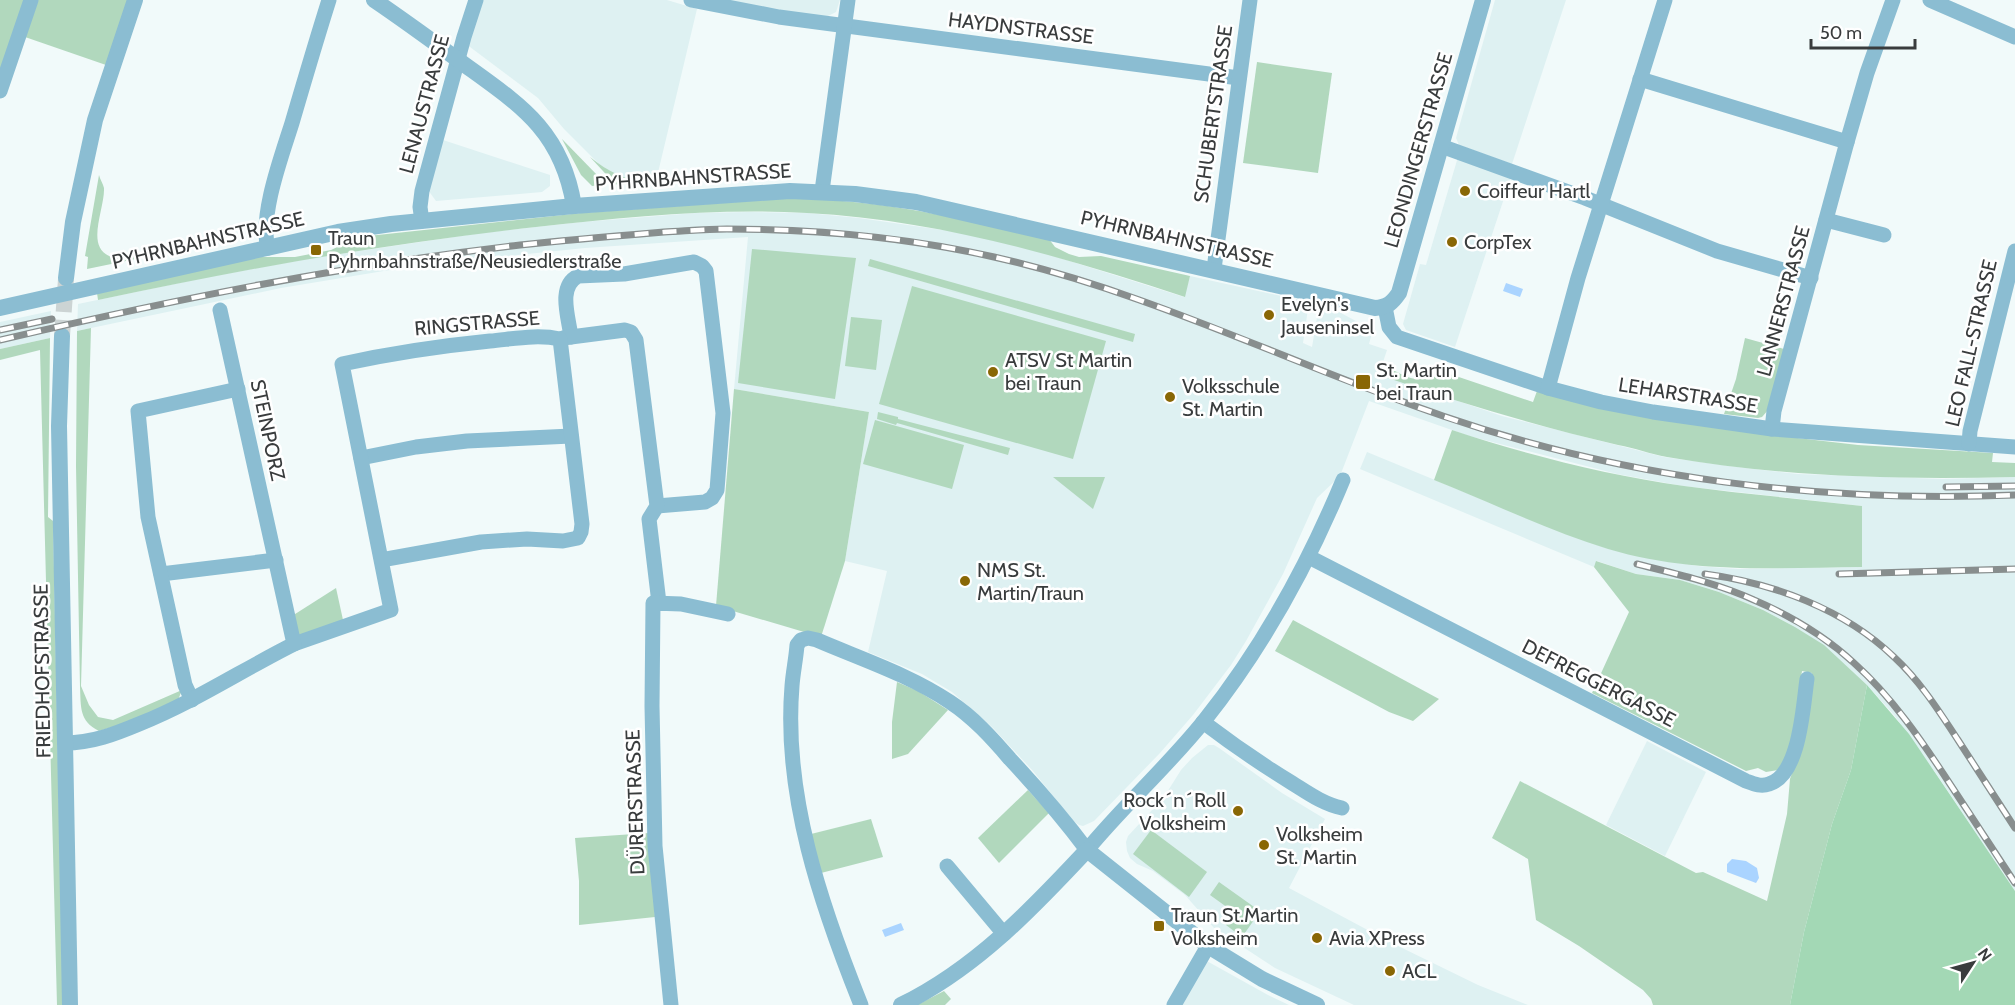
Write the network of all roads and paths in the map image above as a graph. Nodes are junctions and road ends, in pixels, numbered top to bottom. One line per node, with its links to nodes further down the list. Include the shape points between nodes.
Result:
1 (31, 0): 18 (street)
2 (135, 0): 30 (street, via 95,120 73,222)
3 (329, 0): 27 (street, via 277,175 266,221)
4 (374, 0): 15 (street)
5 (476, 0): 15 (street, LENAUSTRASSE)
6 (692, 0): 13 (street, HAYDNSTRASSE)
7 (848, 0): 13 (street)
8 (1250, 0): 16 (street, SCHUBERTSTRASSE)
9 (1483, 0): 20 (street, LEONDINGERSTRASSE)
10 (1665, 0): 17 (street)
11 (1893, 0): 19 (street, LANNERSTRASSE)
12 (1930, 0): 14 (street)
13 (844, 26): 16 (street, HAYDNSTRASSE); 21 (street)
14 (2015, 37)
15 (458, 60): 23 (street, via 520,105 540,125 564,166); 24 (street, LENAUSTRASSE, via 422,191)
16 (1239, 78): 29 (street, SCHUBERTSTRASSE)
17 (1640, 79): 19 (street); 22 (street)
18 (0, 91)
19 (1847, 142): 25 (street, LANNERSTRASSE)
20 (1441, 146): 22 (street); 32 (street, LEONDINGERSTRASSE, via 1399,292)
21 (822, 191): 23 (street, PYHRNBAHNSTRASSE); 29 (street, PYHRNBAHNSTRASSE, via 949,208)
22 (1600, 205): 31 (street, via 1717,251); 37 (street)
23 (574, 206): 24 (street, PYHRNBAHNSTRASSE)
24 (422, 220): 27 (street, PYHRNBAHNSTRASSE)
25 (1826, 220): 26 (street, LANNERSTRASSE); 31 (street, LANNERSTRASSE)
26 (1884, 235)
27 (268, 248): 33 (street, PYHRNBAHNSTRASSE)
28 (2015, 251): 41 (street, LEO FALL-STRASSE)
29 (1214, 269): 32 (street, PYHRNBAHNSTRASSE, via 1375,308)
30 (66, 278)
31 (1811, 279): 39 (street, LANNERSTRASSE)
32 (1385, 307): 37 (street, LEHARSTRASSE, via 1389,327 1397,337)
33 (0, 308)
34 (220, 310): 38 (street, STEINPORZ)
35 (62, 336): 56 (street, FRIEDHOFSTRASSE, via 59,426)
36 (566, 338): 40 (street, RINGSTRASSE); 43 (street, RINGSTRASSE, via 543,336 452,345 342,364); 45 (street, DÜRERSTRASSE, via 625,330 636,340); 45 (street, via 565,292 578,276 624,274 694,262 706,272 723,413 717,490 705,502)
37 (1548, 388): 39 (street, LEHARSTRASSE, via 1653,412)
38 (238, 389): 47 (street, STEINPORZ); 49 (street, via 138,411 148,517)
39 (1772, 429): 41 (street, LEHARSTRASSE)
40 (572, 436): 43 (street, via 467,441); 48 (street, RINGSTRASSE, via 582,524 578,538 481,542)
41 (1970, 444): 42 (street, LEHARSTRASSE)
42 (2015, 447)
43 (361, 458): 48 (street, RINGSTRASSE)
44 (1343, 480): 46 (street)
45 (657, 506): 50 (street, DÜRERSTRASSE, via 649,519)
46 (1309, 557): 53 (street, DEFREGGERGASSE, via 1746,782 1771,784 1791,762); 55 (street, via 1262,641)
47 (276, 560): 49 (street); 52 (street, STEINPORZ)
48 (381, 560): 52 (street, RINGSTRASSE, via 391,610)
49 (161, 574): 54 (street, via 185,685)
50 (659, 603): 51 (street); 63 (street, DÜRERSTRASSE, via 653,603 655,846)
51 (728, 614)
52 (294, 644): 54 (street)
53 (1807, 679)
54 (192, 700): 56 (street, via 101,739)
55 (1203, 722): 57 (street, via 1255,760 1328,805); 58 (street)
56 (65, 743): 62 (street, FRIEDHOFSTRASSE)
57 (1342, 808)
58 (1087, 850): 60 (street); 61 (street); 64 (street, via 994,741 950,702 919,684 827,644 808,638 801,640 792,686 799,807 828,915)
59 (946, 866): 60 (street)
60 (1004, 934): 65 (street, via 943,983)
61 (1208, 946): 66 (street); 67 (street)
62 (70, 1005)
63 (671, 1005)
64 (861, 1005)
65 (901, 1005)
66 (1174, 1005)
67 (1317, 1005)

